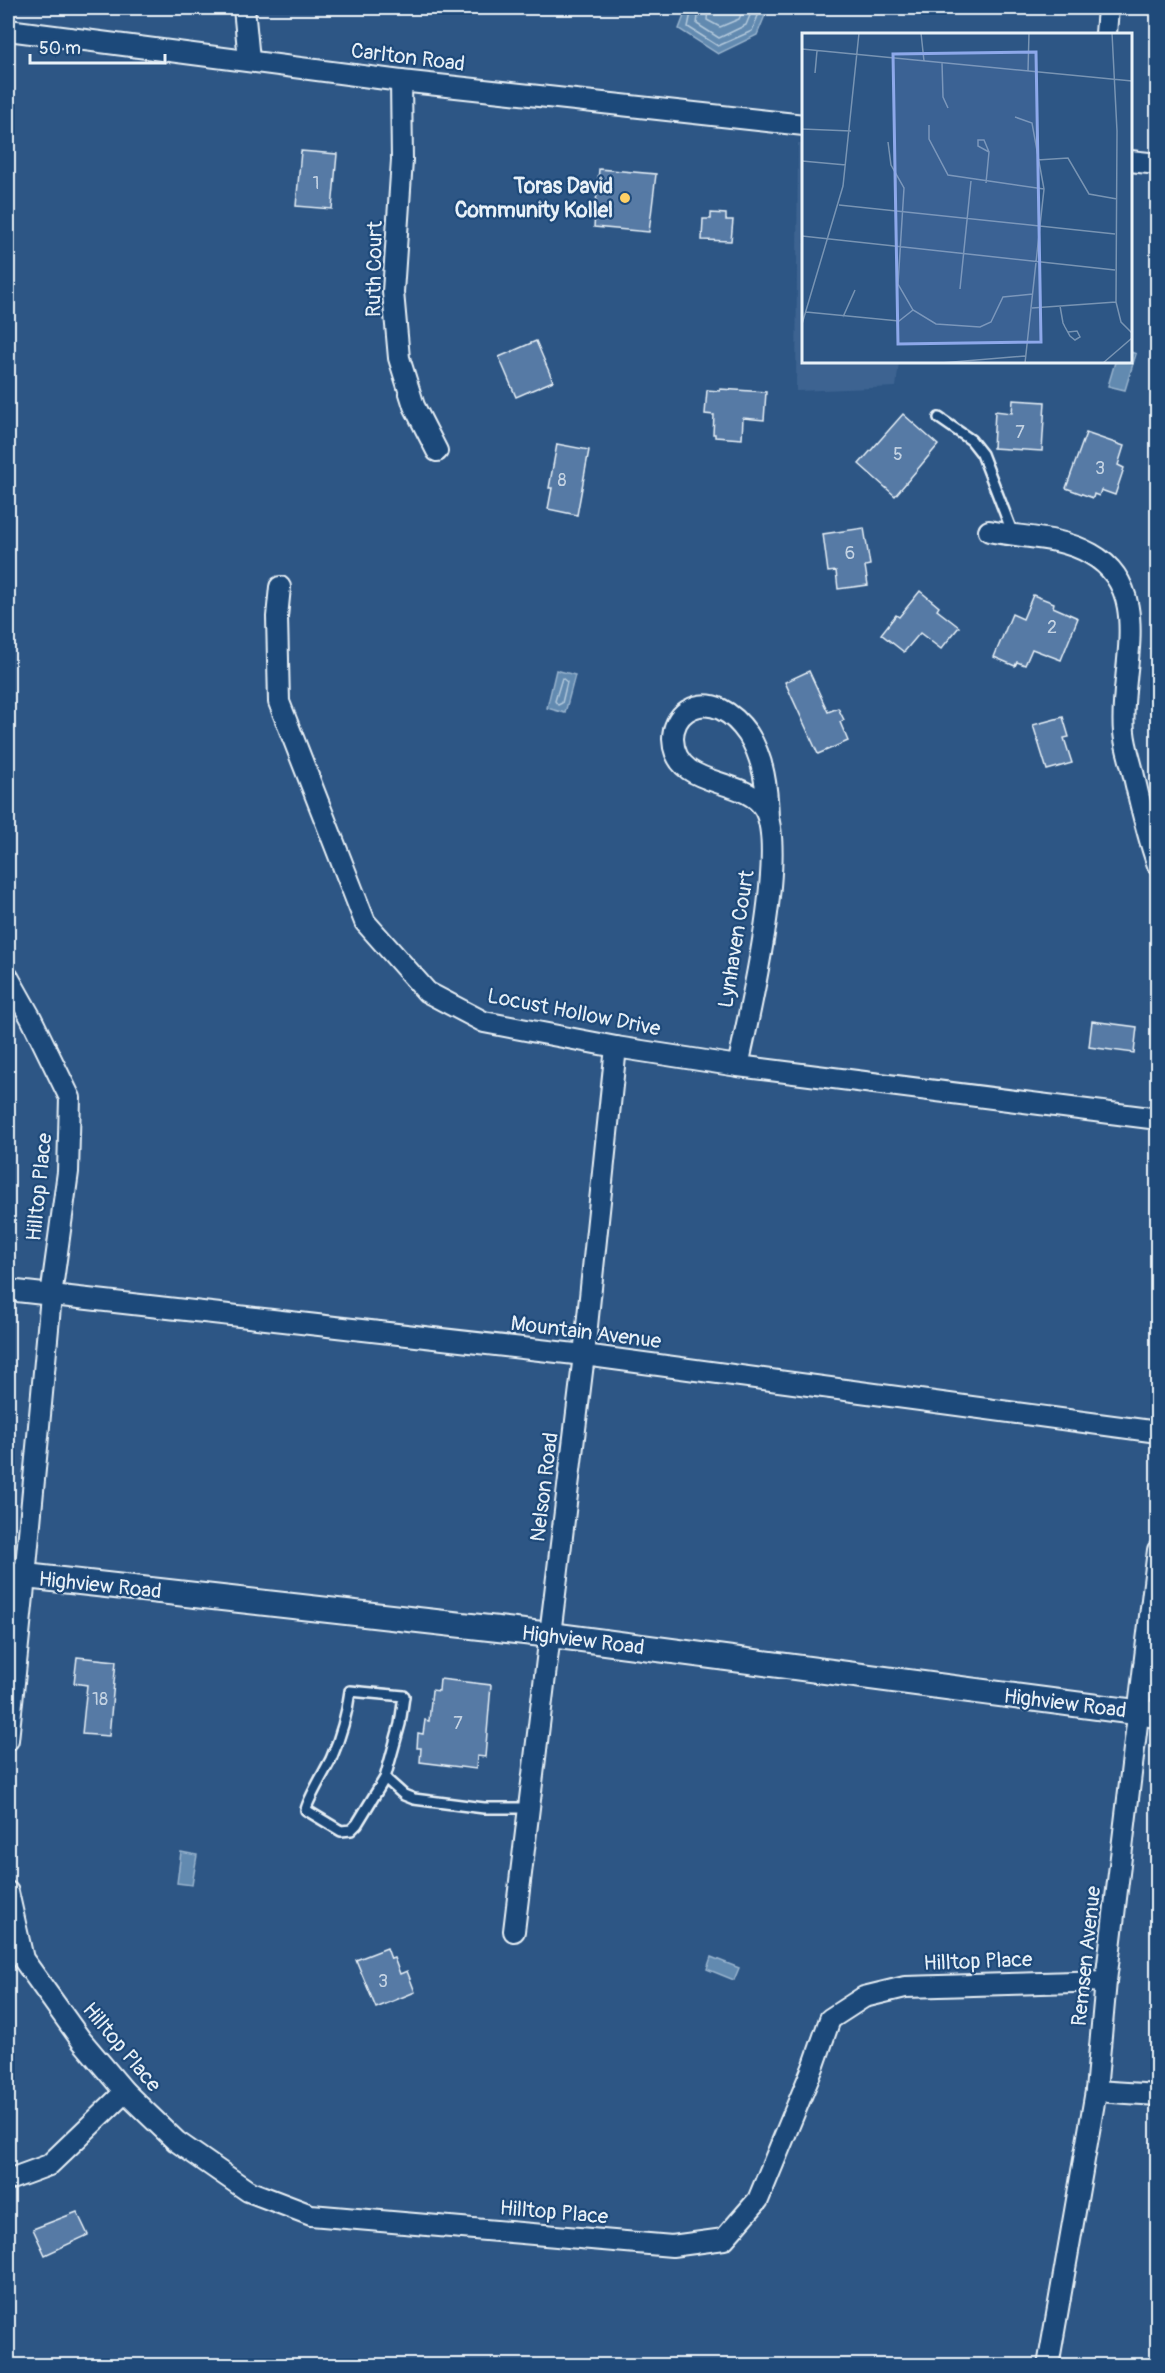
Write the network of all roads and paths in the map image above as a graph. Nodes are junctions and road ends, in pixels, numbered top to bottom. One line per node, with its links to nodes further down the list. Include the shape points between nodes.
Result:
1 (244, 8): 5 (street)
2 (1107, 8): 4 (street)
3 (8, 30): 5 (street, Carlton Road)
4 (1106, 33)
5 (249, 60): 6 (street, Carlton Road)
6 (401, 81): 7 (street, Carlton Road); 11 (street, Ruth Court, via 402,160 393,292 399,358 414,406)
7 (802, 125)
8 (1132, 161): 9 (street)
9 (1158, 164)
10 (939, 418): 13 (lane, via 971,440 982,454)
11 (437, 451)
12 (989, 531): 13 (street)
13 (1014, 536): 16 (street, via 1069,544 1092,554 1121,583 1129,610 1130,638 1124,731)
14 (280, 587): 18 (street, Locust Hollow Drive, via 279,702 365,922 427,992 484,1022)
15 (768, 817): 15 (street, Lynhaven Court, via 753,798 703,778 681,762 674,739 681,716 698,706 709,705 733,716 747,733 763,766); 19 (street, Lynhaven Court, via 772,858 761,954)
16 (1158, 865)
17 (8, 977): 22 (street, Hilltop Place, via 70,1098 68,1172)
18 (616, 1047): 19 (street, Locust Hollow Drive); 23 (street, Nelson Road)
19 (738, 1066): 20 (street, Locust Hollow Drive)
20 (1158, 1119)
21 (8, 1290): 22 (street, Mountain Avenue)
22 (51, 1296): 23 (street, Mountain Avenue); 26 (street, Hilltop Place)
23 (584, 1355): 24 (street, Mountain Avenue); 27 (street, Nelson Road)
24 (1158, 1432)
25 (1158, 1550): 28 (street, Remsen Avenue)
26 (16, 1576): 27 (street, Highview Road); 29 (street, Hilltop Place)
27 (551, 1635): 28 (street, Highview Road); 31 (street, Nelson Road)
28 (1147, 1714): 34 (street, Remsen Avenue)
29 (8, 1740)
30 (385, 1778): 30 (lane, via 404,1696 351,1691 346,1722 306,1810 341,1831 351,1830); 31 (lane, via 414,1799 484,1808)
31 (530, 1808): 33 (street, Nelson Road)
32 (8, 1892): 36 (street, Hilltop Place, via 23,1959 81,2040)
33 (514, 1931)
34 (1107, 1981): 35 (street, Remsen Avenue); 36 (street, Hilltop Place, via 905,1987 864,1997 830,2019 758,2200 724,2239 672,2246 311,2215 248,2191 176,2142)
35 (1096, 2091): 37 (street); 39 (street, Remsen Avenue)
36 (125, 2092): 38 (street, via 49,2165)
37 (1158, 2095)
38 (8, 2180)
39 (1048, 2366)

